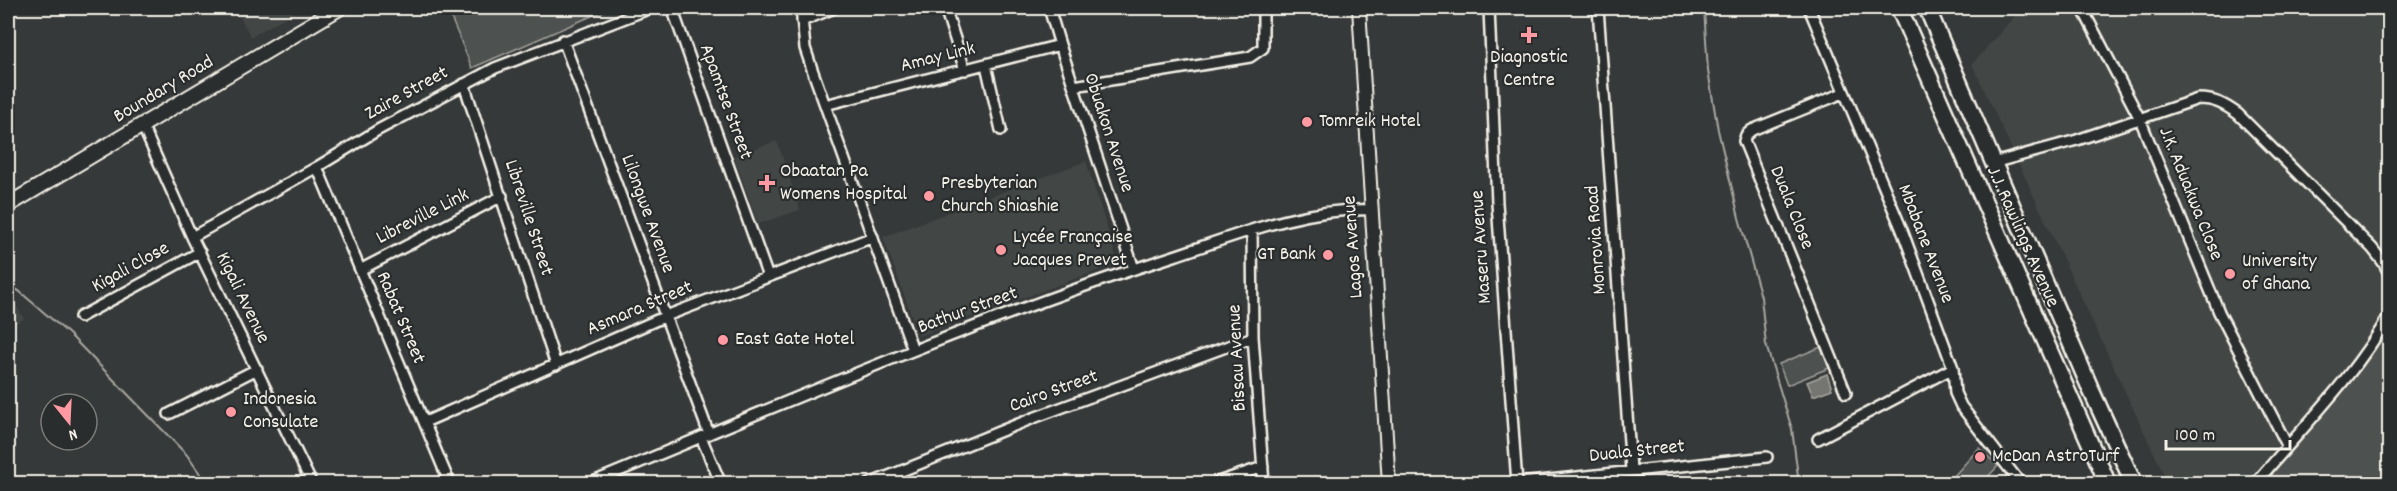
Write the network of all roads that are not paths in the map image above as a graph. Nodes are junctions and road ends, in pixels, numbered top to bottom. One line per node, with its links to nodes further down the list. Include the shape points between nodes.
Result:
1 (339, 8): 26 (main road, Boundary Road)
2 (651, 8): 17 (street, Zaire Street)
3 (672, 8): 40 (street, Apamtse Street)
4 (801, 8): 16 (street)
5 (834, 8): 16 (street)
6 (945, 8): 20 (street)
7 (1049, 8): 18 (street, Obuakon Avenue)
8 (1263, 8): 22 (street, via 1263,48 1250,57)
9 (1359, 8): 32 (street, Lagos Avenue)
10 (1490, 8): 66 (street, Maseru Avenue, via 1497,203)
11 (1598, 8): 57 (street, Monrovia Road)
12 (1809, 8): 23 (street, Mbabane Avenue)
13 (1899, 8): 68 (highway, J.J. Rawlings Avenue)
14 (1927, 8): 28 (highway, J.J. Rawlings Avenue)
15 (2082, 8): 25 (street, J.K. Aduakwa Close)
16 (802, 21): 24 (street, via 805,48)
17 (563, 40): 21 (street, Zaire Street); 42 (street, Lilongwe Avenue)
18 (1060, 45): 19 (street, Amay Link); 22 (street, Obuakon Avenue)
19 (986, 64): 20 (street, Amay Link); 27 (street)
20 (965, 70): 24 (street, Amay Link)
21 (464, 84): 29 (street, Zaire Street); 30 (street, Libreville Street)
22 (1074, 86): 37 (street, Obuakon Avenue)
23 (1843, 93): 47 (street, Mbabane Avenue, via 1902,230); 49 (street, Duala Close, via 1752,130 1744,141)
24 (825, 105): 35 (street)
25 (2140, 118): 28 (street); 39 (street, via 2199,99 2223,103 2372,248); 54 (street, J.K. Aduakwa Close, via 2219,312)
26 (142, 127): 31 (main road, Boundary Road); 34 (street, Kigali Avenue)
27 (1001, 130)
28 (1993, 163): 69 (highway, J.J. Rawlings Avenue)
29 (317, 167): 34 (street, Zaire Street); 38 (street, Rabat Street)
30 (502, 196): 38 (street, Libreville Link); 46 (street, Libreville Street)
31 (8, 205)
32 (1372, 210): 33 (street, Bathur Street, via 1350,209); 65 (street, Lagos Avenue)
33 (1252, 231): 37 (street, Bathur Street); 44 (street, Bissau Avenue)
34 (192, 237): 36 (street, Kigali Avenue)
35 (873, 237): 40 (street, Asmara Street); 45 (street)
36 (200, 252): 43 (street, Kigali Close); 48 (street, Kigali Avenue)
37 (1134, 269): 45 (street, Bathur Street)
38 (360, 270): 51 (street, Rabat Street)
39 (2390, 275)
40 (768, 277): 42 (street, Asmara Street)
41 (2390, 314): 54 (street, via 2339,387)
42 (666, 316): 46 (street, Asmara Street); 52 (street, Lilongwe Avenue)
43 (80, 317)
44 (1252, 337): 56 (street, Bissau Avenue); 62 (street, Cairo Street)
45 (913, 350): 52 (street, Bathur Street)
46 (556, 365): 51 (street, Asmara Street)
47 (1953, 368): 53 (street); 67 (street, Mbabane Avenue, via 1955,393 1961,406)
48 (257, 369): 50 (street); 58 (street, Kigali Avenue)
49 (1846, 393)
50 (169, 414)
51 (425, 422): 59 (street, Rabat Street)
52 (705, 436): 60 (street, Bathur Street); 61 (street, Lilongwe Avenue)
53 (1818, 439)
54 (2287, 445): 70 (street)
55 (1767, 457): 57 (street, Duala Street)
56 (1263, 466): 63 (street); 64 (street, Bissau Avenue)
57 (1631, 470): 66 (street, Duala Street)
58 (312, 483)
59 (450, 483)
60 (588, 483)
61 (721, 483)
62 (870, 483)
63 (1212, 483)
64 (1264, 483)
65 (1389, 483)
66 (1515, 483)
67 (2021, 483)
68 (2108, 483)
69 (2134, 483)
70 (2255, 483)

